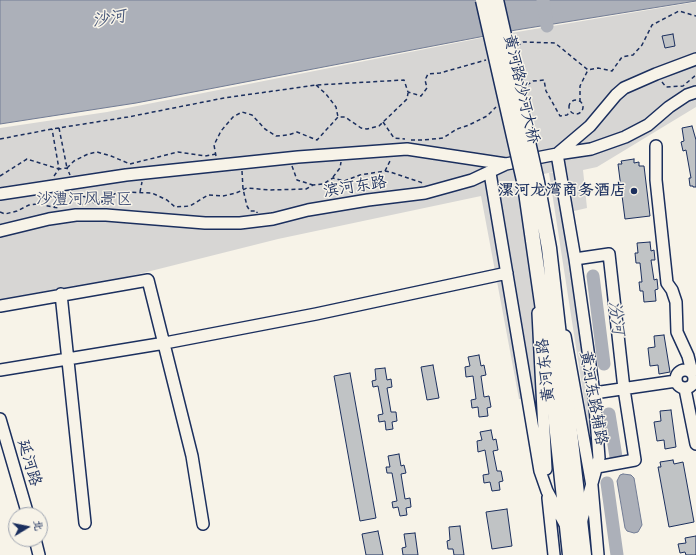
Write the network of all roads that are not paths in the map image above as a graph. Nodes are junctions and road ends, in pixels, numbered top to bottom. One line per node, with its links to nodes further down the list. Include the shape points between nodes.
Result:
1 (483, 0): 9 (main road, 黄河路沙河大桥, bridge)
2 (496, 0): 9 (main road, 黄河路沙河大桥, bridge)
3 (696, 59): 6 (street, via 624,88 590,126)
4 (696, 92): 6 (street, 滨河东路, via 687,95 648,125 625,137 591,149)
5 (656, 146): 21 (street, via 656,180 667,283 676,302 677,332)
6 (557, 154): 7 (street, 滨河东路); 14 (street)
7 (506, 164): 8 (street, 滨河东路); 10 (street, via 407,149 126,175)
8 (490, 173): 11 (street, 滨河东路, via 431,191 323,208 273,220 205,224 53,213); 15 (street)
9 (531, 184): 12 (main road, 黄河东路); 13 (main road, 黄河东路)
10 (0, 194)
11 (0, 231)
12 (534, 248): 30 (street); 34 (main road, 黄河东路)
13 (549, 248): 29 (street, 黄河东路辅路); 34 (main road, 黄河东路)
14 (575, 259): 24 (street, via 609,254); 25 (street)
15 (507, 273): 18 (street); 30 (street, via 540,470)
16 (61, 294): 17 (street); 18 (street, via 148,280); 19 (street)
17 (0, 306)
18 (165, 343): 19 (street); 33 (street, via 192,456)
19 (68, 359): 20 (street); 32 (street)
20 (0, 370)
21 (694, 376): 22 (street, via 687,370 681,371 676,375); 23 (street, via 691,386)
22 (676, 381): 23 (street, via 679,386); 24 (street)
23 (685, 388): 27 (street)
24 (624, 389): 25 (street); 28 (street, via 635,460)
25 (594, 393): 28 (street, via 599,458)
26 (0, 419): 31 (street, 延河路)
27 (696, 444)
28 (597, 467): 29 (street)
29 (592, 486): 34 (street); 38 (street, 黄河东路辅路)
30 (547, 492): 34 (street); 35 (street)
31 (26, 507)
32 (84, 523)
33 (203, 524)
34 (574, 526): 36 (main road, 黄河东路); 37 (main road, 黄河东路)
35 (554, 555)
36 (570, 555)
37 (584, 555)
38 (598, 555)

